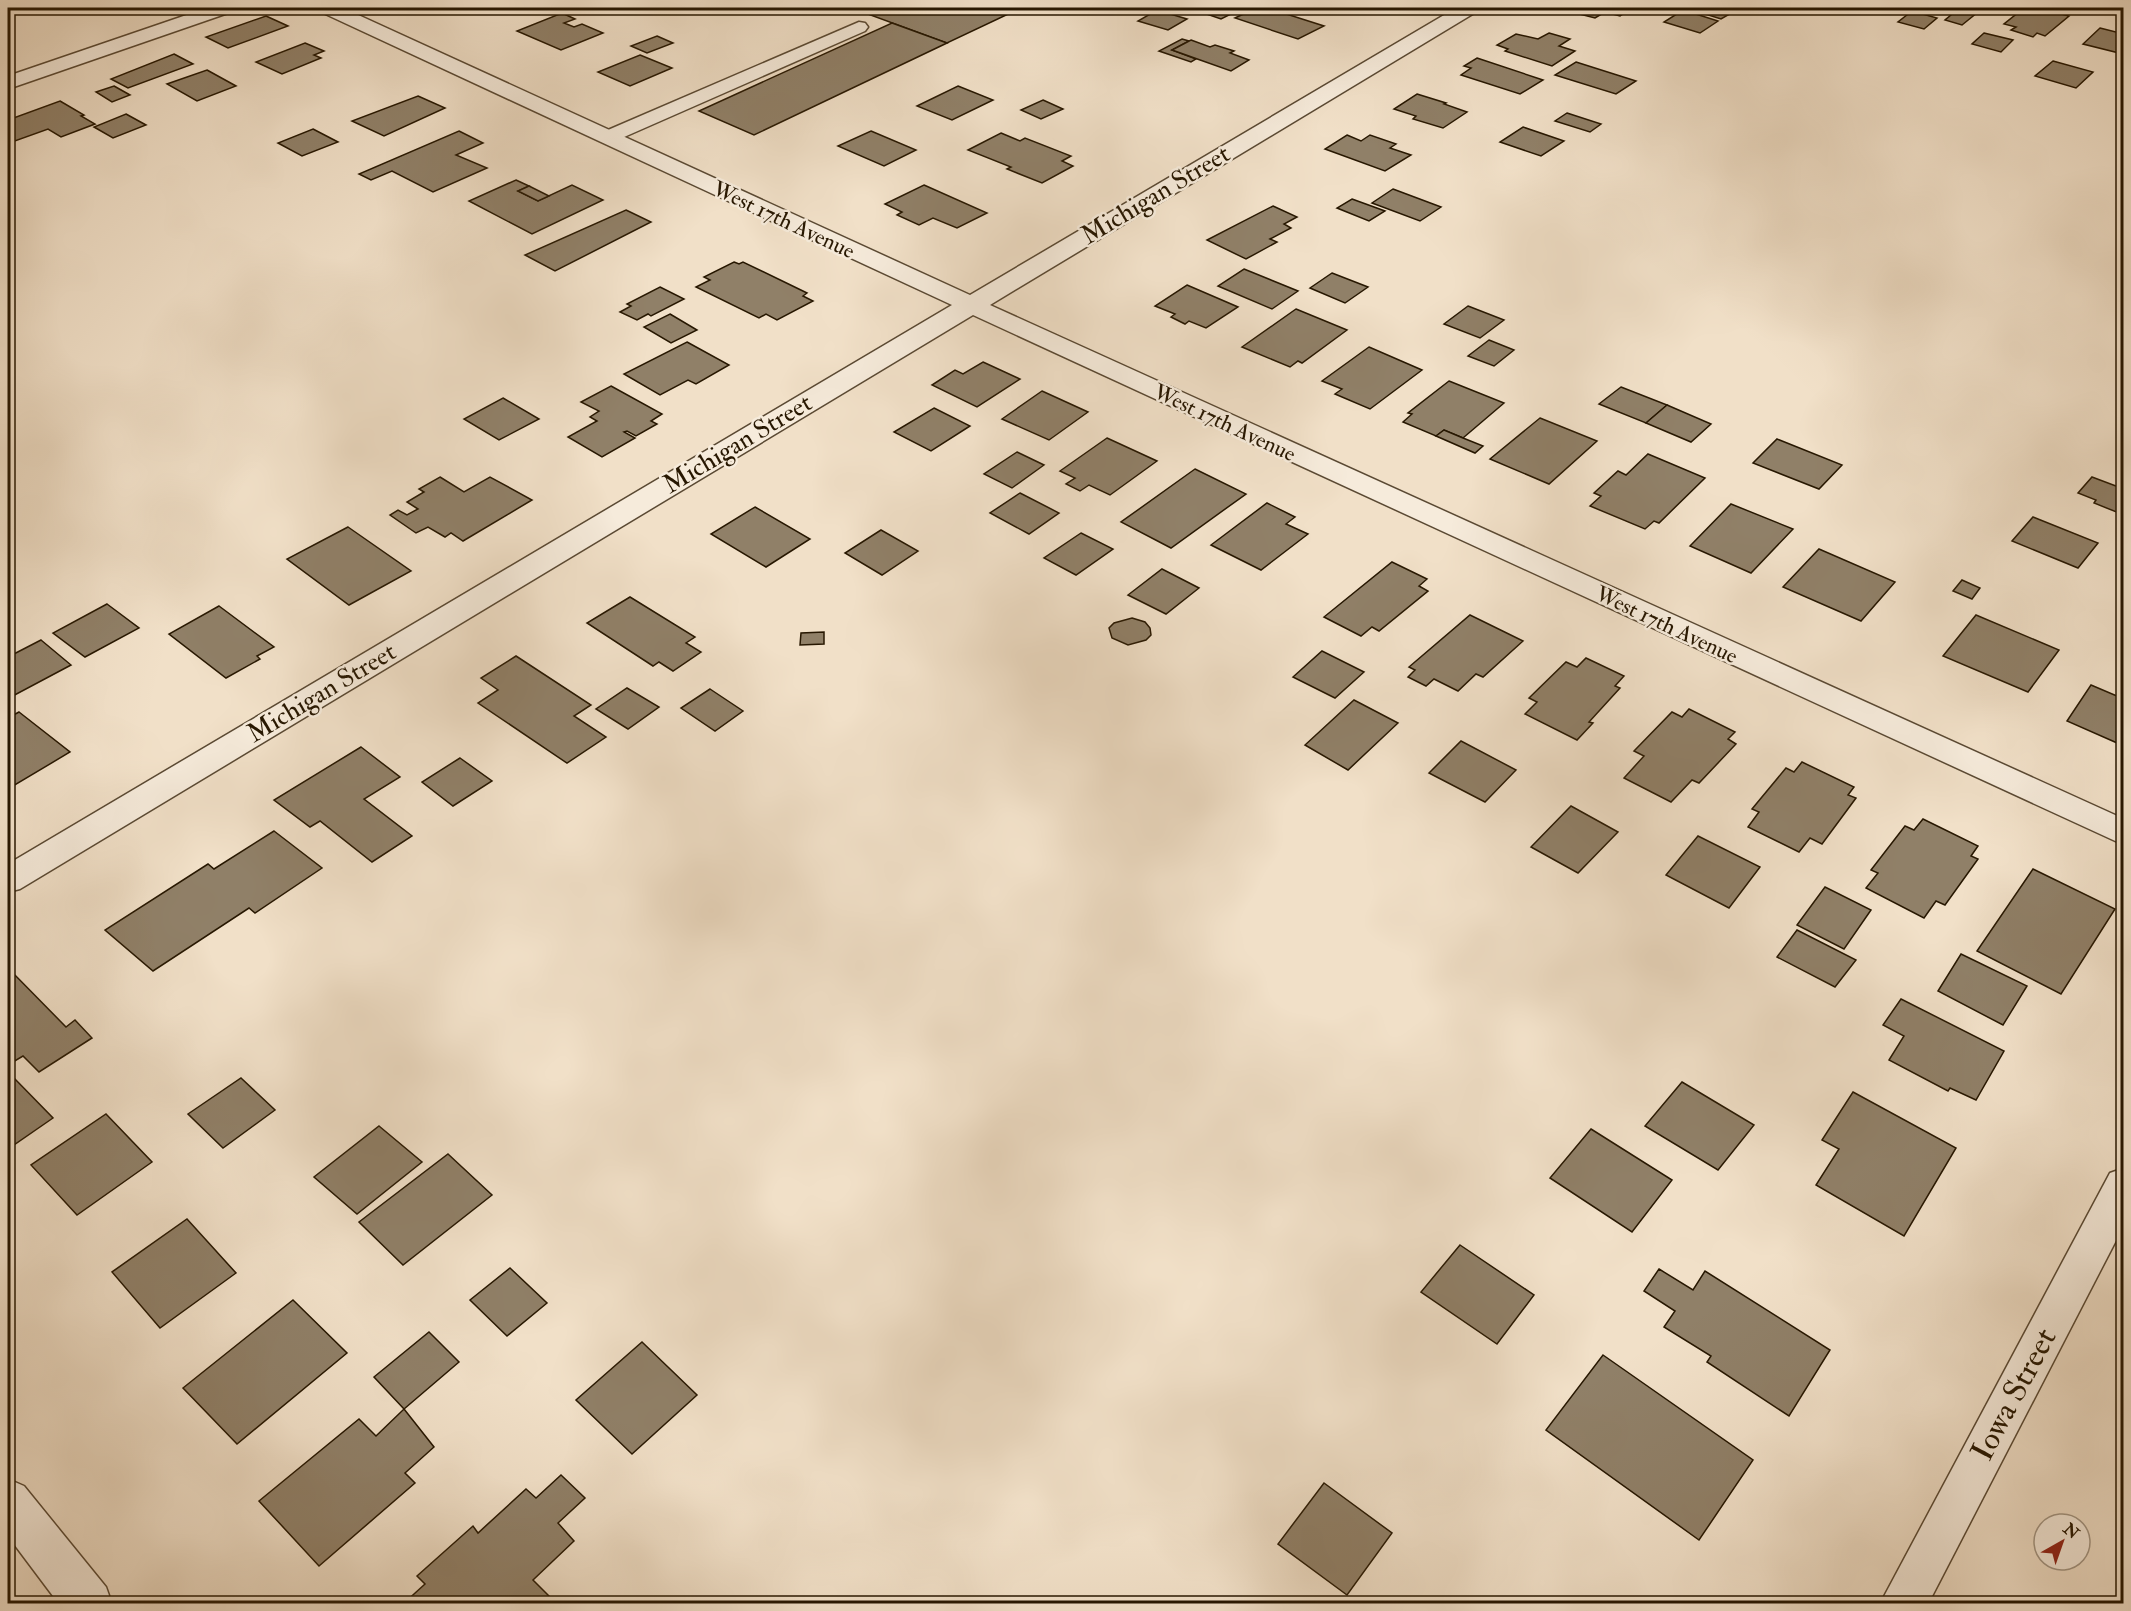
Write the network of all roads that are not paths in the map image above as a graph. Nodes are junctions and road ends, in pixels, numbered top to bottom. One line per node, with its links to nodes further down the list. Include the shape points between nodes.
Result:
1 (224, 8): 5 (street)
2 (328, 8): 6 (street, West 17th Avenue)
3 (1469, 8): 7 (street, Michigan Street)
4 (859, 27): 6 (lane)
5 (8, 83)
6 (608, 137): 7 (street, West 17th Avenue)
7 (969, 304): 8 (street, West 17th Avenue); 9 (street, Michigan Street)
8 (2124, 833)
9 (8, 880)
10 (2124, 1185): 13 (street, Iowa Street)
11 (8, 1501): 12 (street)
12 (89, 1604)
13 (1903, 1604)

